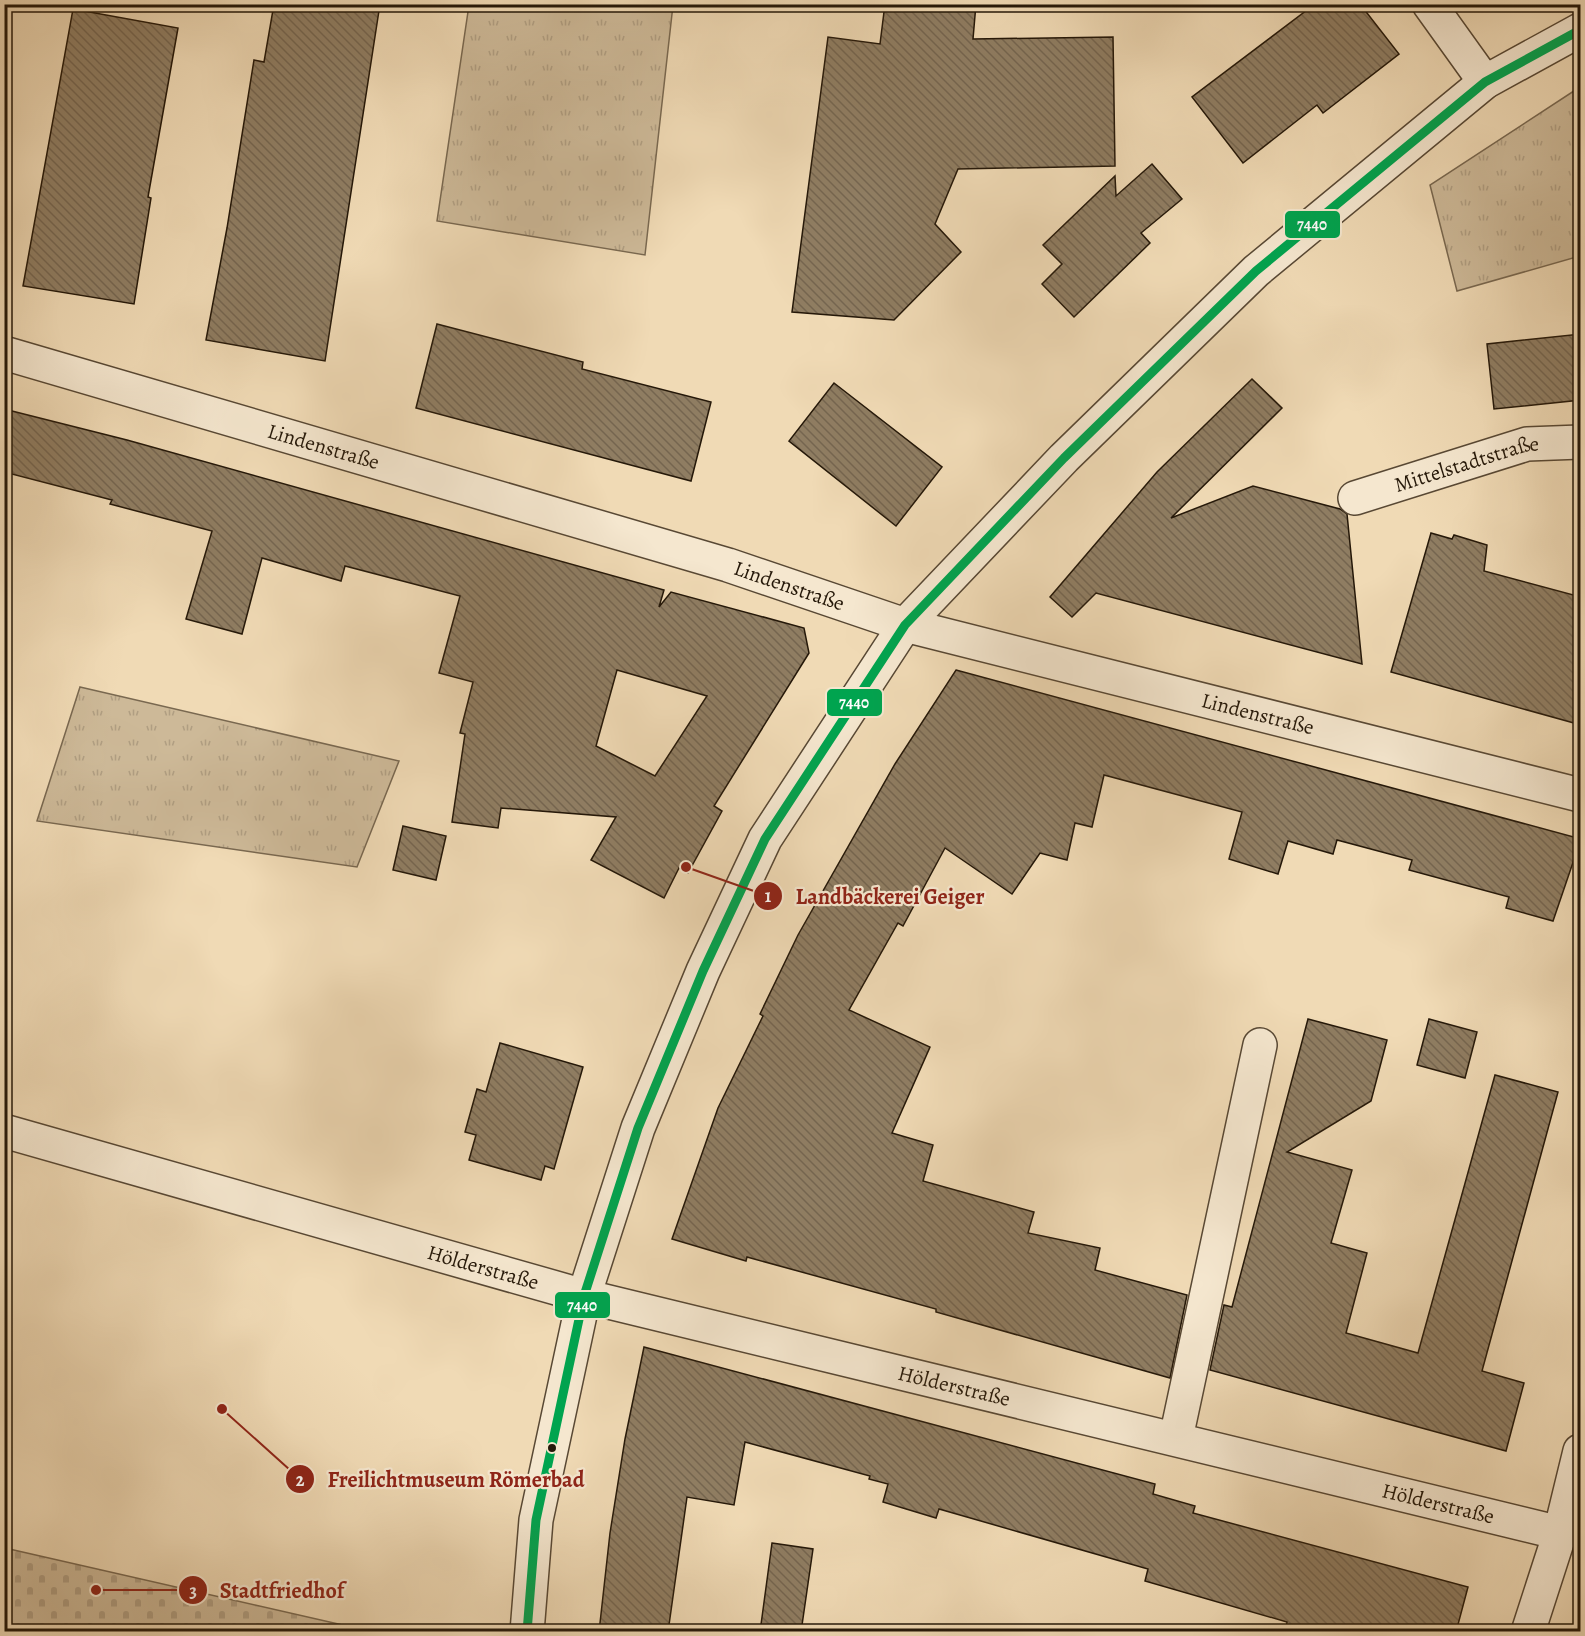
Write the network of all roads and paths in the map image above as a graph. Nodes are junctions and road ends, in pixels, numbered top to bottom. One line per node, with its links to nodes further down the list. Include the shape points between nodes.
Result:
1 (1429, 4): 3 (street)
2 (1581, 30): 3 (street)
3 (1485, 82): 7 (street, via 1256,270 1064,458)
4 (4, 353): 7 (street, Lindenstraße, via 728,565)
5 (1581, 442): 6 (street, Mittelstadtstraße, via 1527,444)
6 (1355, 498)
7 (905, 626): 8 (street, Lindenstraße); 11 (street, via 765,839 703,971 638,1128)
8 (1581, 795)
9 (1260, 1045): 12 (street)
10 (4, 1131): 11 (street, Hölderstraße)
11 (584, 1296): 12 (street, Hölderstraße); 15 (street, via 536,1520)
12 (1176, 1438): 14 (street, Hölderstraße)
13 (1581, 1451): 14 (street)
14 (1560, 1533): 16 (street)
15 (527, 1632)
16 (1528, 1632)

